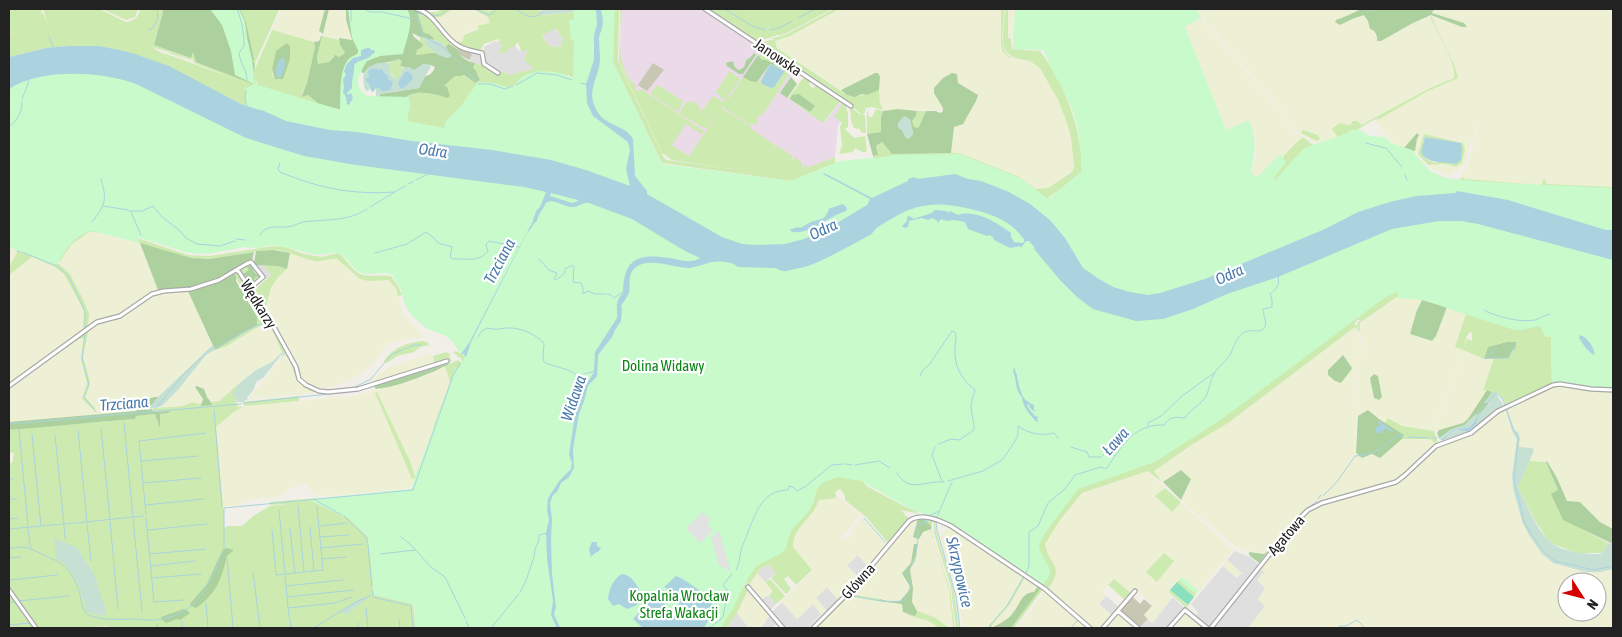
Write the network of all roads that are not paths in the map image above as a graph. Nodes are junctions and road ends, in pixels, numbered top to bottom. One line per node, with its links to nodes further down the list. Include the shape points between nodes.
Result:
1 (417, 9): 3 (street, via 428,13 459,46 482,53 484,64)
2 (705, 9): 4 (street, Janowska)
3 (498, 73)
4 (851, 106)
5 (236, 270): 6 (street, Wędkarzy); 6 (street, via 251,262 257,268 263,278); 8 (street, Wędkarzy, via 222,279 191,289 152,294 123,314 97,322)
6 (250, 288): 7 (street, Wędkarzy, via 300,379 319,391 358,389)
7 (447, 361)
8 (9, 386)
9 (1613, 390): 21 (street, Agatowa, via 1553,385 1498,411 1471,433 1436,446 1396,482 1313,506 1292,526)
10 (748, 587): 15 (street)
11 (9, 590): 14 (street)
12 (1135, 591): 13 (street)
13 (1118, 611): 18 (street); 19 (street)
14 (36, 628)
15 (783, 628)
16 (814, 628): 17 (street, Główna, via 900,532 915,518 922,517 951,526 1048,590)
17 (1090, 628)
18 (1103, 628)
19 (1138, 628)
20 (1168, 628): 21 (street, via 1186,609)
21 (1209, 628)

